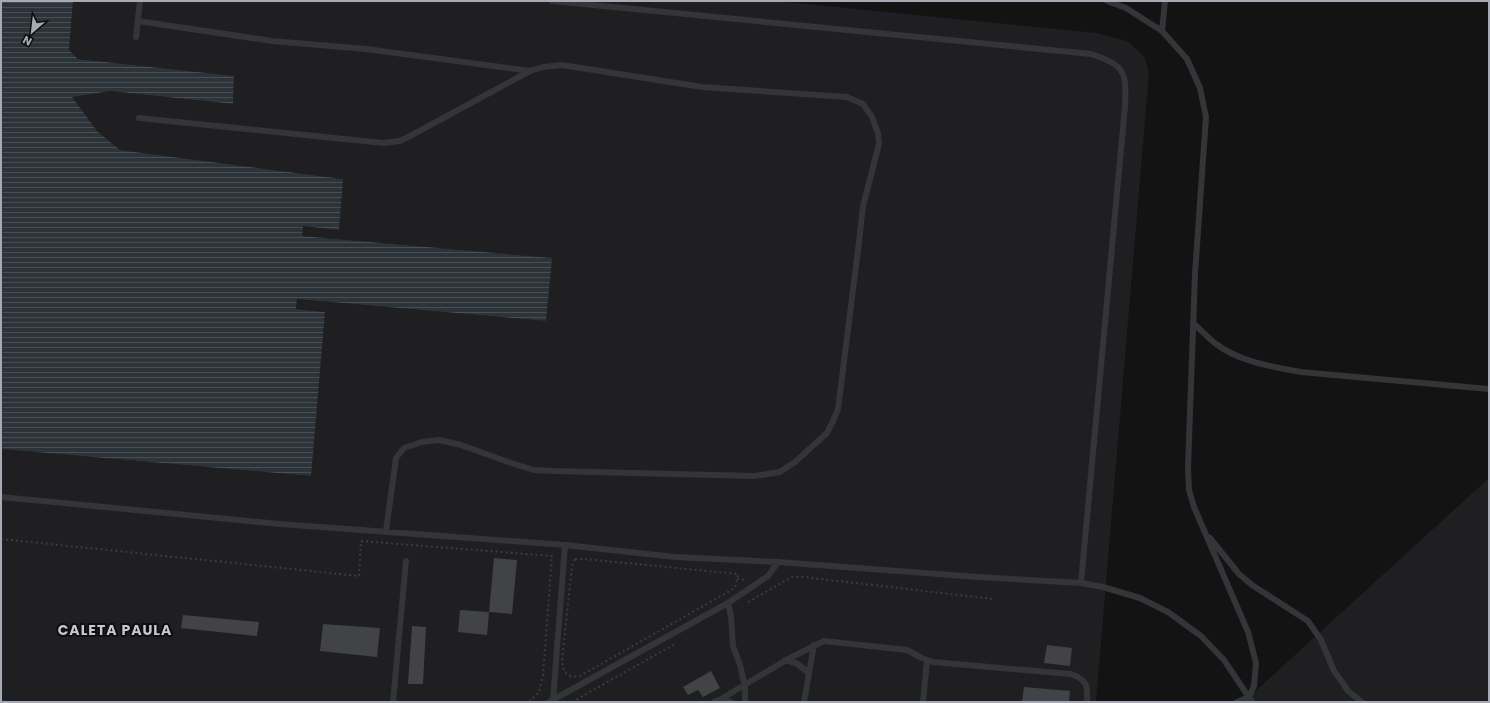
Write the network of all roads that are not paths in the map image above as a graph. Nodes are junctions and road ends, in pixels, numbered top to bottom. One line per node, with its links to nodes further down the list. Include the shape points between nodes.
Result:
1 (140, 1): 5 (lane)
2 (552, 1): 18 (lane, via 1090,54 1108,59 1118,67 1124,74 1125,106)
3 (1107, 1): 6 (lane, via 1126,8)
4 (1165, 1): 6 (lane)
5 (138, 21): 7 (lane); 8 (lane, via 272,41 366,49)
6 (1162, 31): 10 (lane, via 1187,59 1200,88 1206,117)
7 (136, 38)
8 (530, 71): 9 (lane, via 400,141 383,144); 13 (lane, via 562,65 702,87 847,97 863,104 872,117 879,144 863,206 838,409 826,433 795,462 780,472 754,476 534,470 461,445 439,440 422,442 404,448 396,458)
9 (139, 118)
10 (1193, 322): 11 (lane, via 1216,344 1232,354 1272,367 1301,372); 14 (lane, via 1189,490)
11 (1489, 389)
12 (1, 497): 13 (lane, via 280,524)
13 (386, 531): 15 (lane)
14 (1204, 531): 26 (lane, via 1248,632 1256,663); 36 (lane, via 1239,574 1308,621 1321,640 1334,671 1348,691)
15 (565, 545): 17 (lane, via 675,557); 27 (lane)
16 (406, 561): 28 (lane)
17 (778, 562): 18 (lane); 19 (lane, via 768,576)
18 (1081, 583): 26 (lane, via 1140,598 1168,612 1201,636 1224,660)
19 (728, 603): 24 (lane, via 731,612 732,646 740,665); 27 (lane)
20 (814, 645): 21 (lane); 22 (lane, via 824,641 907,650); 23 (lane)
21 (785, 660): 23 (lane, via 796,663); 24 (lane)
22 (927, 660): 33 (lane); 34 (lane, via 1071,674 1086,683)
23 (809, 673): 32 (lane)
24 (744, 685): 25 (lane); 31 (lane)
25 (721, 699): 29 (lane); 30 (lane)
26 (1250, 700): 35 (lane)
27 (551, 701)
28 (393, 702)
29 (714, 702)
30 (731, 702)
31 (745, 702)
32 (804, 702)
33 (923, 702)
34 (1087, 702)
35 (1237, 702)
36 (1362, 702)

